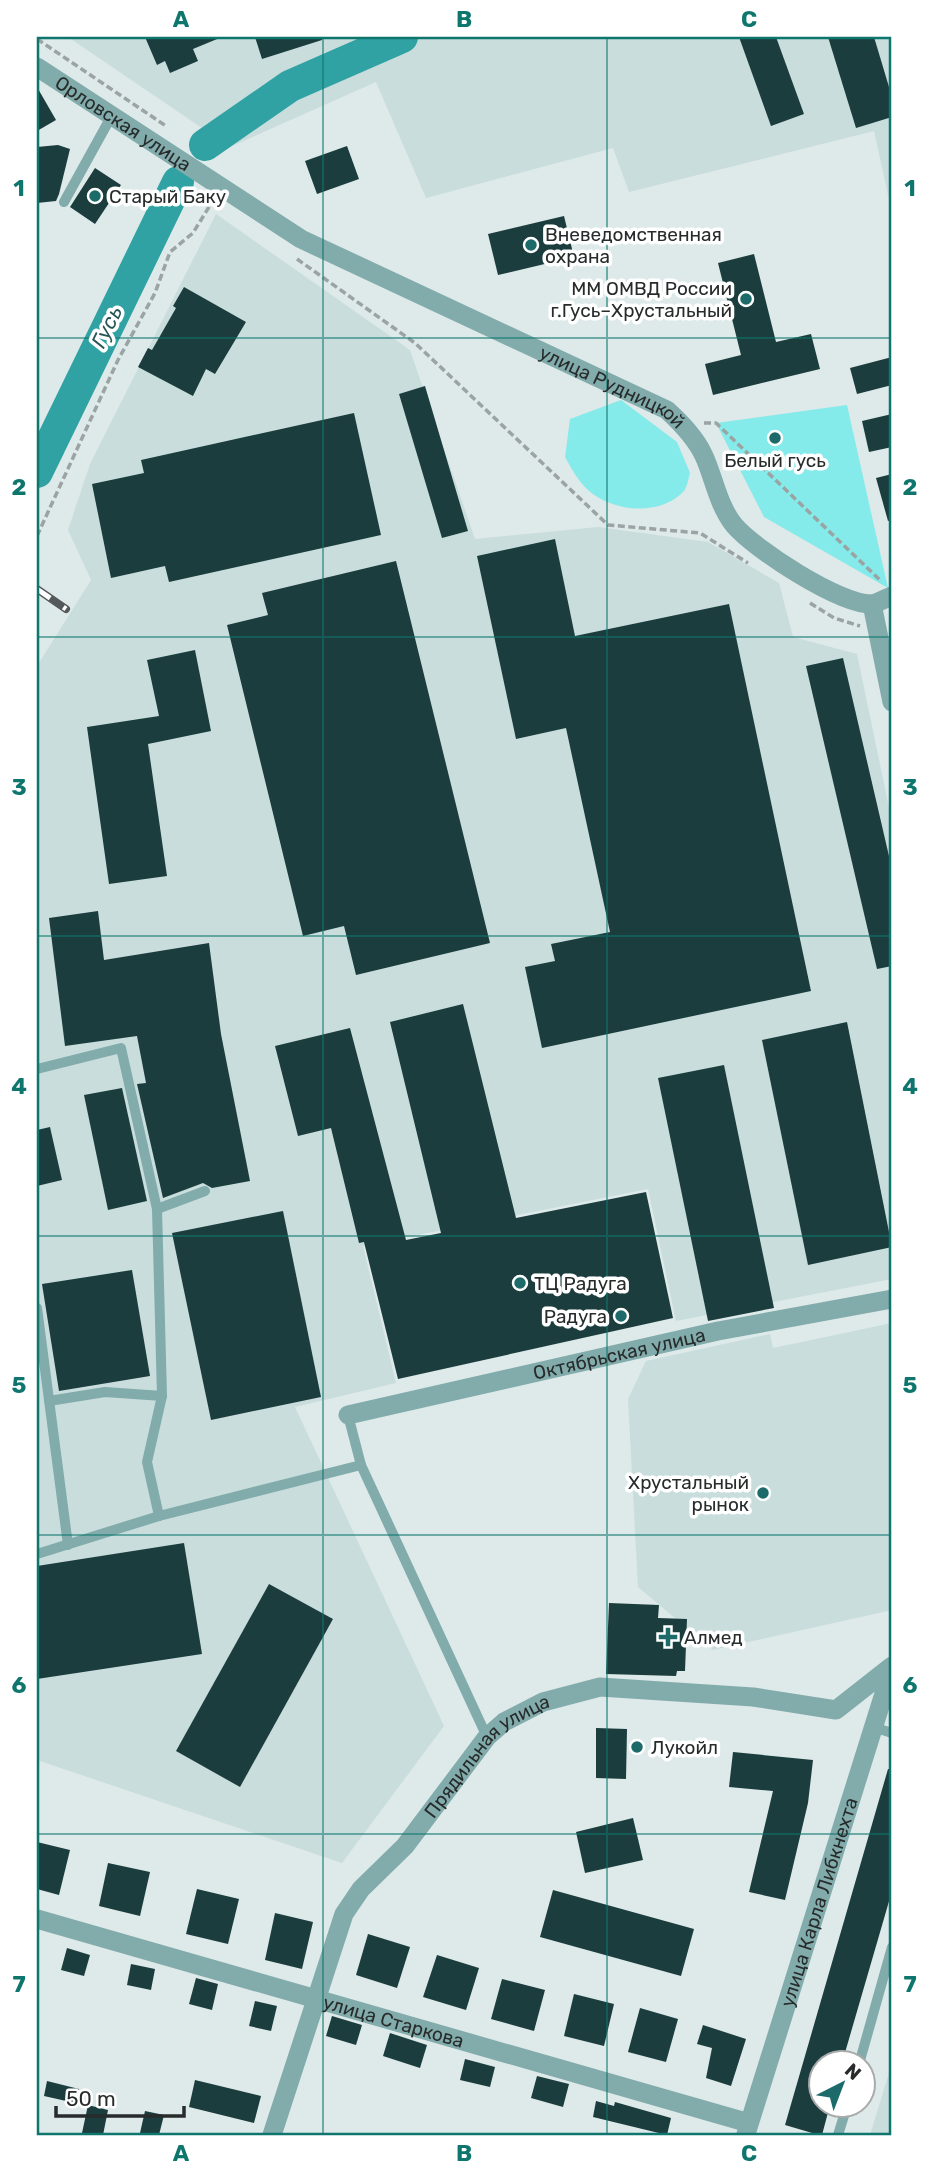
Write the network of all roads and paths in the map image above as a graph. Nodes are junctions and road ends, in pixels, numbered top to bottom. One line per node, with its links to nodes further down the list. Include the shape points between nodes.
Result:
1 (37, 39): 4 (path)
2 (37, 67): 3 (street, Орловская улица)
3 (111, 117): 5 (street, Орловская улица); 6 (lane)
4 (166, 126)
5 (207, 187): 8 (street, улица Рудницкой, via 301,239 667,410); 9 (path, via 214,199 193,233 170,252 155,293 118,360)
6 (64, 202)
7 (292, 255): 10 (path, via 415,343 608,525 700,533)
8 (682, 424): 11 (path, via 716,423); 13 (street, улица Рудницкой, via 703,453 733,524 766,553 808,579 847,598)
9 (37, 536)
10 (756, 568)
11 (890, 592): 13 (street)
12 (800, 597): 14 (path, via 834,618)
13 (872, 604): 15 (street)
14 (871, 629)
15 (892, 702)
16 (37, 1069): 18 (lane, via 121,1048)
17 (205, 1191): 18 (lane)
18 (158, 1209): 21 (lane)
19 (892, 1299): 23 (street, Октябрьская улица, via 718,1331)
20 (37, 1308): 22 (lane)
21 (162, 1396): 22 (lane, via 105,1392); 25 (lane, via 147,1462)
22 (49, 1401): 26 (lane)
23 (348, 1415): 24 (lane)
24 (361, 1465): 25 (lane); 30 (lane)
25 (159, 1516): 26 (lane)
26 (68, 1545): 27 (lane)
27 (37, 1554)
28 (892, 1667): 29 (street, улица Карла Либкнехта); 30 (street, Прядильная улица, via 836,1710 753,1698 600,1687 543,1702)
29 (883, 1730): 35 (street, улица Карла Либкнехта)
30 (486, 1737): 33 (street, Прядильная улица, via 405,1846 361,1889 344,1914)
31 (37, 1919): 33 (street, улица Старкова)
32 (892, 1947): 34 (lane)
33 (317, 1999): 35 (street, улица Старкова); 36 (street, Прядильная улица)
34 (863, 2050)
35 (747, 2129)
36 (272, 2135)

